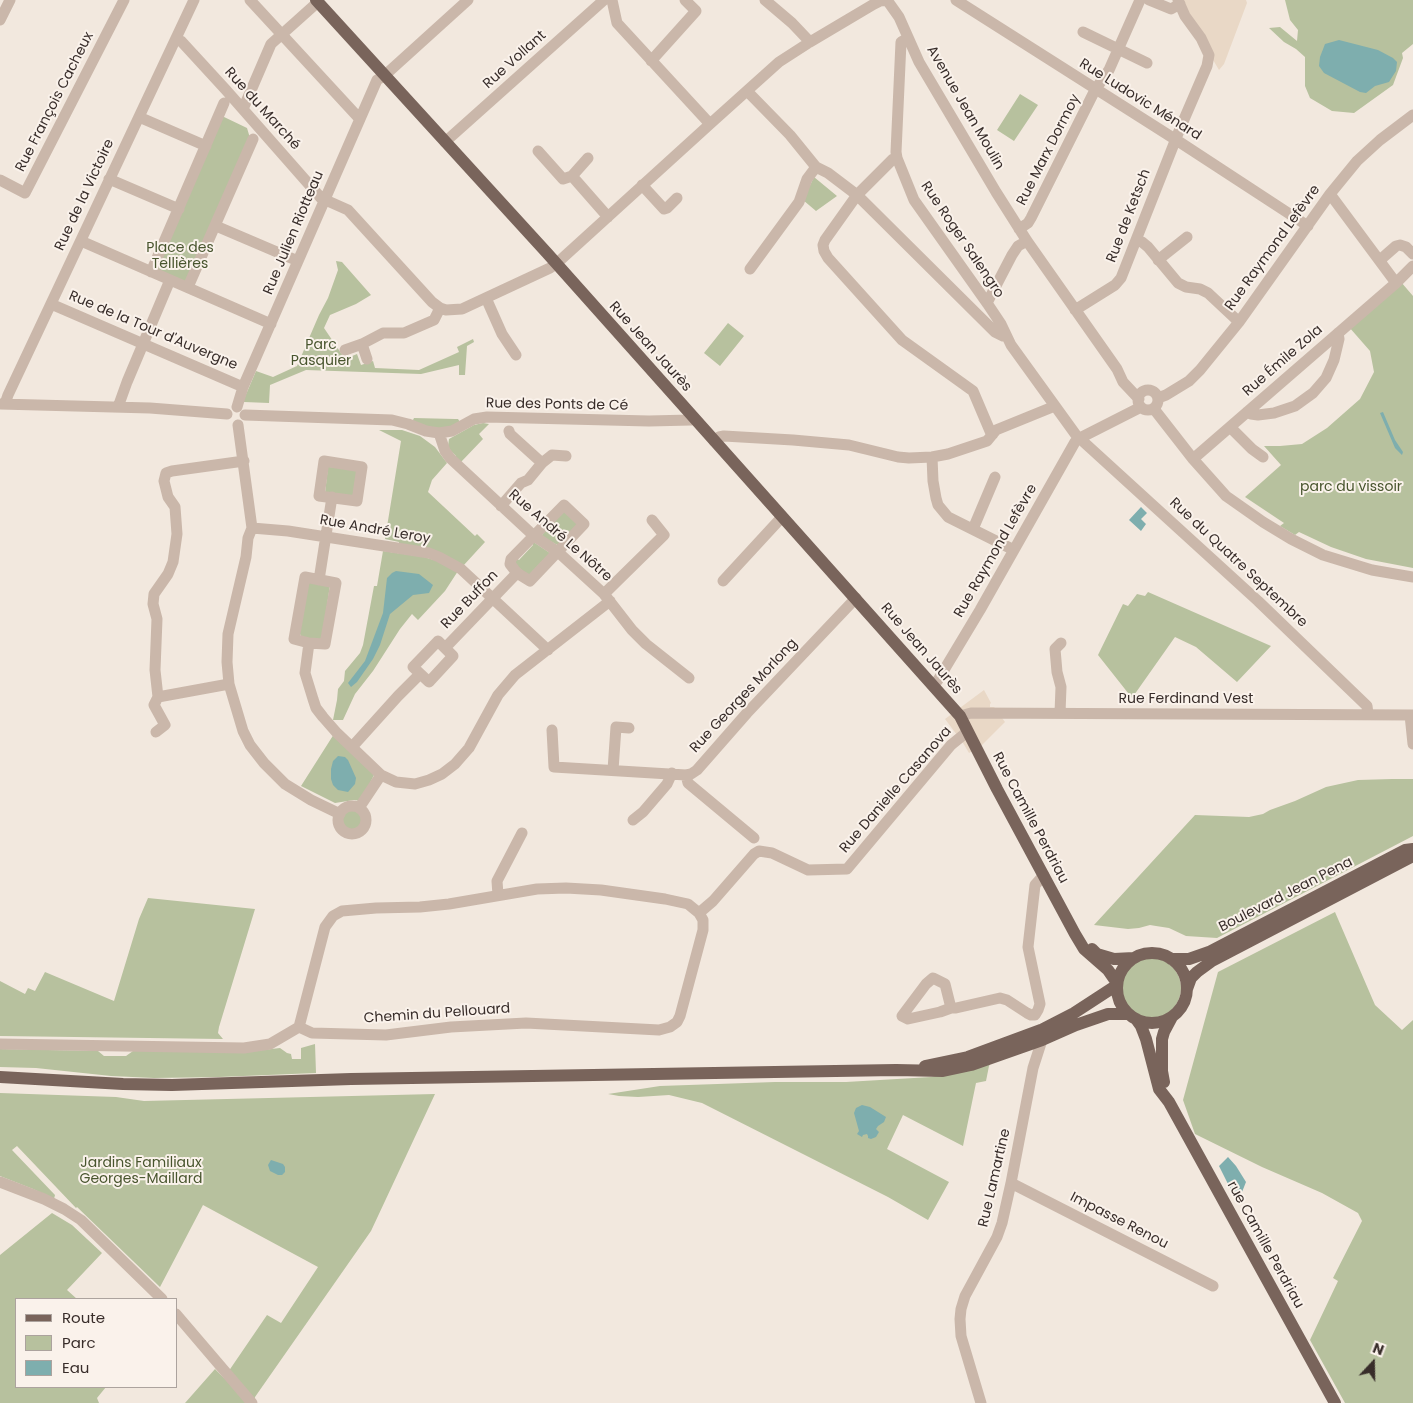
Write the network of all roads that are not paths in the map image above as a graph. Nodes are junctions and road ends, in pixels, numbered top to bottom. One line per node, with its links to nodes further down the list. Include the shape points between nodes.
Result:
1 (10, 0): 16 (street)
2 (124, 0): 44 (street, Rue François Cacheux, via 25,193)
3 (194, 0): 20 (street, Rue de la Victoire)
4 (250, 0): 18 (street)
5 (468, 0): 25 (street, Rue Julien Riotteau)
6 (604, 0): 36 (street, Rue Vollant)
7 (612, 0): 23 (street, via 617,23)
8 (685, 0): 23 (street, via 696,11)
9 (765, 0): 21 (street)
10 (887, 0): 19 (street, Avenue Jean Moulin, via 899,16); 21 (street, via 874,4)
11 (956, 0): 26 (street, Rue Ludovic Ménard)
12 (1140, 0): 22 (street, Rue Marx Dormoy)
13 (1148, 0): 15 (street, via 1171,9)
14 (317, 1): 18 (street); 25 (main road, Rue Jean Jaurès)
15 (1179, 2): 35 (street, Rue de Ketsch, via 1209,55)
16 (0, 20)
17 (1083, 32): 22 (street)
18 (282, 34): 29 (street, via 271,44); 32 (street)
19 (908, 38): 40 (street, Rue Roger Salengro, via 901,42); 53 (street, Avenue Jean Moulin, via 996,192)
20 (176, 39): 29 (street, Rue du Marché); 31 (street, Rue de la Victoire)
21 (810, 42): 27 (street, via 779,62)
22 (1118, 49): 24 (street); 26 (street, Rue Marx Dormoy)
23 (651, 60): 33 (street)
24 (1147, 63)
25 (384, 76): 32 (street, Rue Julien Riotteau, via 377,80); 36 (main road, Rue Jean Jaurès)
26 (1096, 90): 35 (street, Rue Ludovic Ménard); 53 (street, Rue Marx Dormoy)
27 (747, 91): 33 (street); 41 (street)
28 (224, 103): 37 (street)
29 (243, 109): 49 (street, Rue du Marché)
30 (1413, 115): 46 (street, Rue Raymond Lefèvre, via 1357,161)
31 (139, 117): 37 (street); 43 (street, Rue de la Victoire)
32 (360, 118): 49 (street, Rue Julien Riotteau)
33 (710, 124): 45 (street)
34 (253, 139): 52 (street)
35 (1175, 140): 54 (street, Rue Ludovic Ménard); 57 (street, Rue de Ketsch)
36 (445, 142): 63 (main road, Rue Jean Jaurès)
37 (206, 146): 50 (street)
38 (538, 151): 42 (street, via 563,179)
39 (588, 158): 42 (street)
40 (897, 158): 47 (street); 71 (street, Rue Roger Salengro, via 914,200)
41 (816, 167): 47 (street); 65 (street, via 807,179 799,202)
42 (572, 176): 51 (street)
43 (109, 179): 50 (street); 58 (street, Rue de la Victoire)
44 (0, 180)
45 (642, 185): 48 (street, via 664,209); 51 (street)
46 (1330, 194): 54 (street, Rue Raymond Lefèvre); 62 (street)
47 (857, 195): 78 (street, via 995,332); 98 (street, via 825,240 824,251 902,340 973,391)
48 (677, 198)
49 (324, 200): 60 (street, Rue Julien Riotteau); 73 (street, via 348,210)
50 (178, 209): 66 (street)
51 (608, 217): 63 (street)
52 (216, 226): 60 (street); 69 (street)
53 (1024, 226): 56 (street, Avenue Jean Moulin)
54 (1308, 226): 75 (street, Rue Raymond Lefèvre)
55 (1187, 237): 61 (street)
56 (1027, 240): 71 (street, via 1015,250); 74 (street, Avenue Jean Moulin)
57 (1136, 240): 61 (street, via 1145,244); 74 (street, Rue de Ketsch, via 1115,286)
58 (81, 241): 66 (street); 72 (street, Rue de la Victoire)
59 (1413, 254): 62 (street, via 1400,245)
60 (298, 260): 76 (street, Rue Julien Riotteau)
61 (1158, 260): 75 (street, via 1178,284 1208,293)
62 (1380, 260): 68 (street)
63 (556, 264): 70 (street); 93 (main road, Rue Jean Jaurès)
64 (1413, 266): 68 (street, Rue Émile Zola)
65 (750, 269)
66 (152, 272): 67 (street)
67 (170, 280): 69 (street); 79 (street)
68 (1396, 283): 77 (street, Rue Émile Zola)
69 (188, 287): 76 (street)
70 (486, 298): 73 (street, via 462,309); 82 (street, via 502,334)
71 (987, 303): 78 (street, Rue Roger Salengro)
72 (51, 304): 79 (street, Rue de la Tour d'Auvergne); 87 (street, Rue de la Victoire)
73 (440, 308): 80 (street, via 434,320 404,333 384,333)
74 (1075, 310): 85 (street, Avenue Jean Moulin)
75 (1239, 322): 86 (street, Rue Raymond Lefèvre, via 1189,381)
76 (272, 324): 84 (street, Rue Julien Riotteau)
77 (1338, 333): 91 (street, Rue Émile Zola); 91 (street, Rue Émile Zola, via 1334,360 1326,378 1313,393 1295,406 1274,413 1258,415)
78 (1006, 335): 88 (street, Rue Roger Salengro)
79 (144, 343): 84 (street, Rue de la Tour d'Auvergne); 89 (street)
80 (362, 344): 81 (street); 83 (street)
81 (345, 350)
82 (516, 355)
83 (367, 359)
84 (244, 386): 90 (street, Rue Julien Riotteau)
85 (1141, 399): 86 (street, via 1146,410); 86 (street, via 1152,392); 99 (street, Rue Raymond Lefèvre)
86 (1156, 403): 104 (street)
87 (2, 404): 89 (street)
88 (1055, 406): 98 (street); 99 (street, Rue Roger Salengro)
89 (118, 408): 92 (street)
90 (241, 411): 92 (street, via 230,409); 94 (street, via 244,420); 97 (street, via 392,420)
91 (1247, 412): 95 (street, Rue Émile Zola)
92 (227, 414): 94 (street, via 229,421)
93 (694, 419): 97 (street, Rue des Ponts de Cé, via 487,417); 100 (main road, Rue Jean Jaurès)
94 (238, 425): 105 (street)
95 (1230, 427): 103 (street); 104 (street, Rue Émile Zola)
96 (509, 431): 106 (street)
97 (439, 433): 109 (street, Rue André Le Nôtre, via 450,458)
98 (993, 434): 102 (street, via 987,441)
99 (1080, 438): 116 (street, Rue Raymond Lefèvre); 135 (street, Rue du Quatre Septembre, via 1258,601 1367,706)
100 (714, 440): 102 (street, via 724,436 793,440 849,445 898,457); 110 (main road, Rue Jean Jaurès)
101 (566, 456): 106 (street, via 552,455)
102 (932, 457): 113 (street, via 938,505 948,517)
103 (1263, 457)
104 (1193, 459): 119 (street, via 1226,496 1290,539 1346,563)
105 (244, 461): 112 (street); 133 (street, via 166,473 164,481 168,497 175,507 177,534 173,562 154,594)
106 (542, 463): 109 (street)
107 (995, 477): 113 (street)
108 (332, 498): 108 (street, via 357,501 362,467 324,461 319,496); 115 (street)
109 (501, 506): 114 (street, Rue André Le Nôtre)
110 (782, 518): 121 (street); 123 (main road, Rue Jean Jaurès)
111 (652, 520): 122 (street, via 664,535)
112 (252, 528): 115 (street, Rue André Leroy); 131 (street, via 228,634)
113 (973, 529): 116 (street)
114 (534, 536): 117 (street, Rue André Le Nôtre); 117 (street, Rue Buffon, via 564,505 584,524); 118 (street, Rue Buffon, via 511,559 510,564)
115 (327, 537): 120 (street); 124 (street, Rue André Leroy, via 429,553 461,569)
116 (1014, 550): 132 (street, Rue Raymond Lefèvre)
117 (558, 552): 118 (street, Rue Buffon, via 530,581); 122 (street, Rue André Le Nôtre)
118 (517, 573): 124 (street, Rue Buffon)
119 (1413, 577)
120 (319, 580): 125 (street, via 305,577 294,639); 125 (street, via 336,583 325,644)
121 (723, 581)
122 (607, 598): 128 (street); 130 (street, Rue André Le Nôtre, via 646,644)
123 (856, 598): 132 (main road, Rue Jean Jaurès); 146 (street, Rue Georges Morlong, via 697,770)
124 (492, 599): 127 (street, Rue Buffon); 128 (street, Rue André Leroy)
125 (309, 643): 143 (street, via 305,673 316,708)
126 (1061, 644): 134 (street, via 1055,649 1061,687)
127 (445, 648): 129 (street, Rue Buffon, via 438,641 413,667); 129 (street, Rue Buffon, via 453,656 429,682)
128 (548, 650): 147 (street, via 506,684 469,748 442,774 415,784 396,782)
129 (420, 674): 143 (street)
130 (689, 678)
131 (229, 684): 133 (street); 149 (street, via 243,731 264,764 285,784)
132 (933, 685): 137 (main road, Rue Jean Jaurès)
133 (158, 697): 140 (street, via 154,705 166,725)
134 (1060, 713): 135 (street, Rue Ferdinand Vest); 137 (street, Rue Ferdinand Vest, via 971,713)
135 (1368, 714): 136 (street, Rue Ferdinand Vest)
136 (1412, 715): 142 (street)
137 (960, 716): 141 (main road, Rue Camille Perdriau)
138 (629, 728): 144 (street, via 616,727)
139 (552, 730): 144 (street, via 554,767)
140 (156, 732)
141 (967, 732): 155 (main road, Rue Camille Perdriau); 157 (street, Rue Danielle Casanova, via 951,745 847,869 808,870 763,851 754,854)
142 (1413, 744)
143 (352, 747): 147 (street)
144 (613, 770): 145 (street)
145 (672, 773): 146 (street); 150 (street, via 667,784)
146 (686, 774): 152 (street, via 688,783)
147 (381, 775): 148 (street)
148 (359, 808): 149 (street, via 350,806); 149 (street, via 366,819 364,828 356,833 348,833 340,827)
149 (340, 814)
150 (633, 820)
151 (522, 833): 156 (street, via 497,881)
152 (754, 838)
153 (1413, 849): 160 (main road, Boulevard Jean Pena, via 1405,850 1209,952 1189,959)
154 (1413, 856): 162 (main road, Boulevard Jean Pena, via 1212,961 1191,978)
155 (1044, 875): 158 (main road, Rue Camille Perdriau); 163 (street, via 1035,885 1028,947 1040,1004 1035,1015 1000,998)
156 (498, 895): 157 (street, via 566,888 600,890 683,902); 166 (street, via 420,908 342,911 332,916 325,927)
157 (699, 913): 166 (street, Chemin du Pellouard, via 703,930 680,1016 670,1027 659,1030 526,1023 377,1035 312,1033)
158 (1075, 934): 159 (main road, Rue Camille Perdriau, via 1098,954 1114,959); 161 (main road, Rue Camille Perdriau, via 1084,949 1108,970)
159 (1134, 958): 160 (main road, via 1153,953); 161 (main road, via 1120,973)
160 (1171, 959): 162 (main road, via 1183,972)
161 (1117, 984): 164 (main road, via 1121,1005); 167 (main road)
162 (1187, 989): 165 (main road, via 1183,1005)
163 (951, 1008)
164 (1132, 1017): 165 (main road, via 1154,1023); 167 (main road, via 1108,1014); 173 (main road, rue Camille Perdriau, via 1141,1026 1159,1089)
165 (1172, 1017): 173 (main road, via 1164,1032 1161,1051)
166 (299, 1027): 168 (street, via 270,1044 244,1048)
167 (1041, 1035): 169 (main road); 170 (street, Rue Lamartine); 171 (main road, via 968,1057)
168 (0, 1044)
169 (1025, 1046): 170 (street); 171 (main road, via 943,1071)
170 (1033, 1068): 175 (street, Rue Lamartine)
171 (909, 1070): 172 (main road, via 172,1085)
172 (0, 1077)
173 (1169, 1102): 181 (main road, rue Camille Perdriau)
174 (0, 1182): 177 (street, via 44,1199 81,1220)
175 (1011, 1183): 176 (street, Impasse Renou); 180 (street, Rue Lamartine, via 997,1237 961,1309 961,1336)
176 (1214, 1286)
177 (161, 1298)
178 (178, 1316): 179 (street)
179 (252, 1403)
180 (981, 1403)
181 (1335, 1403)

